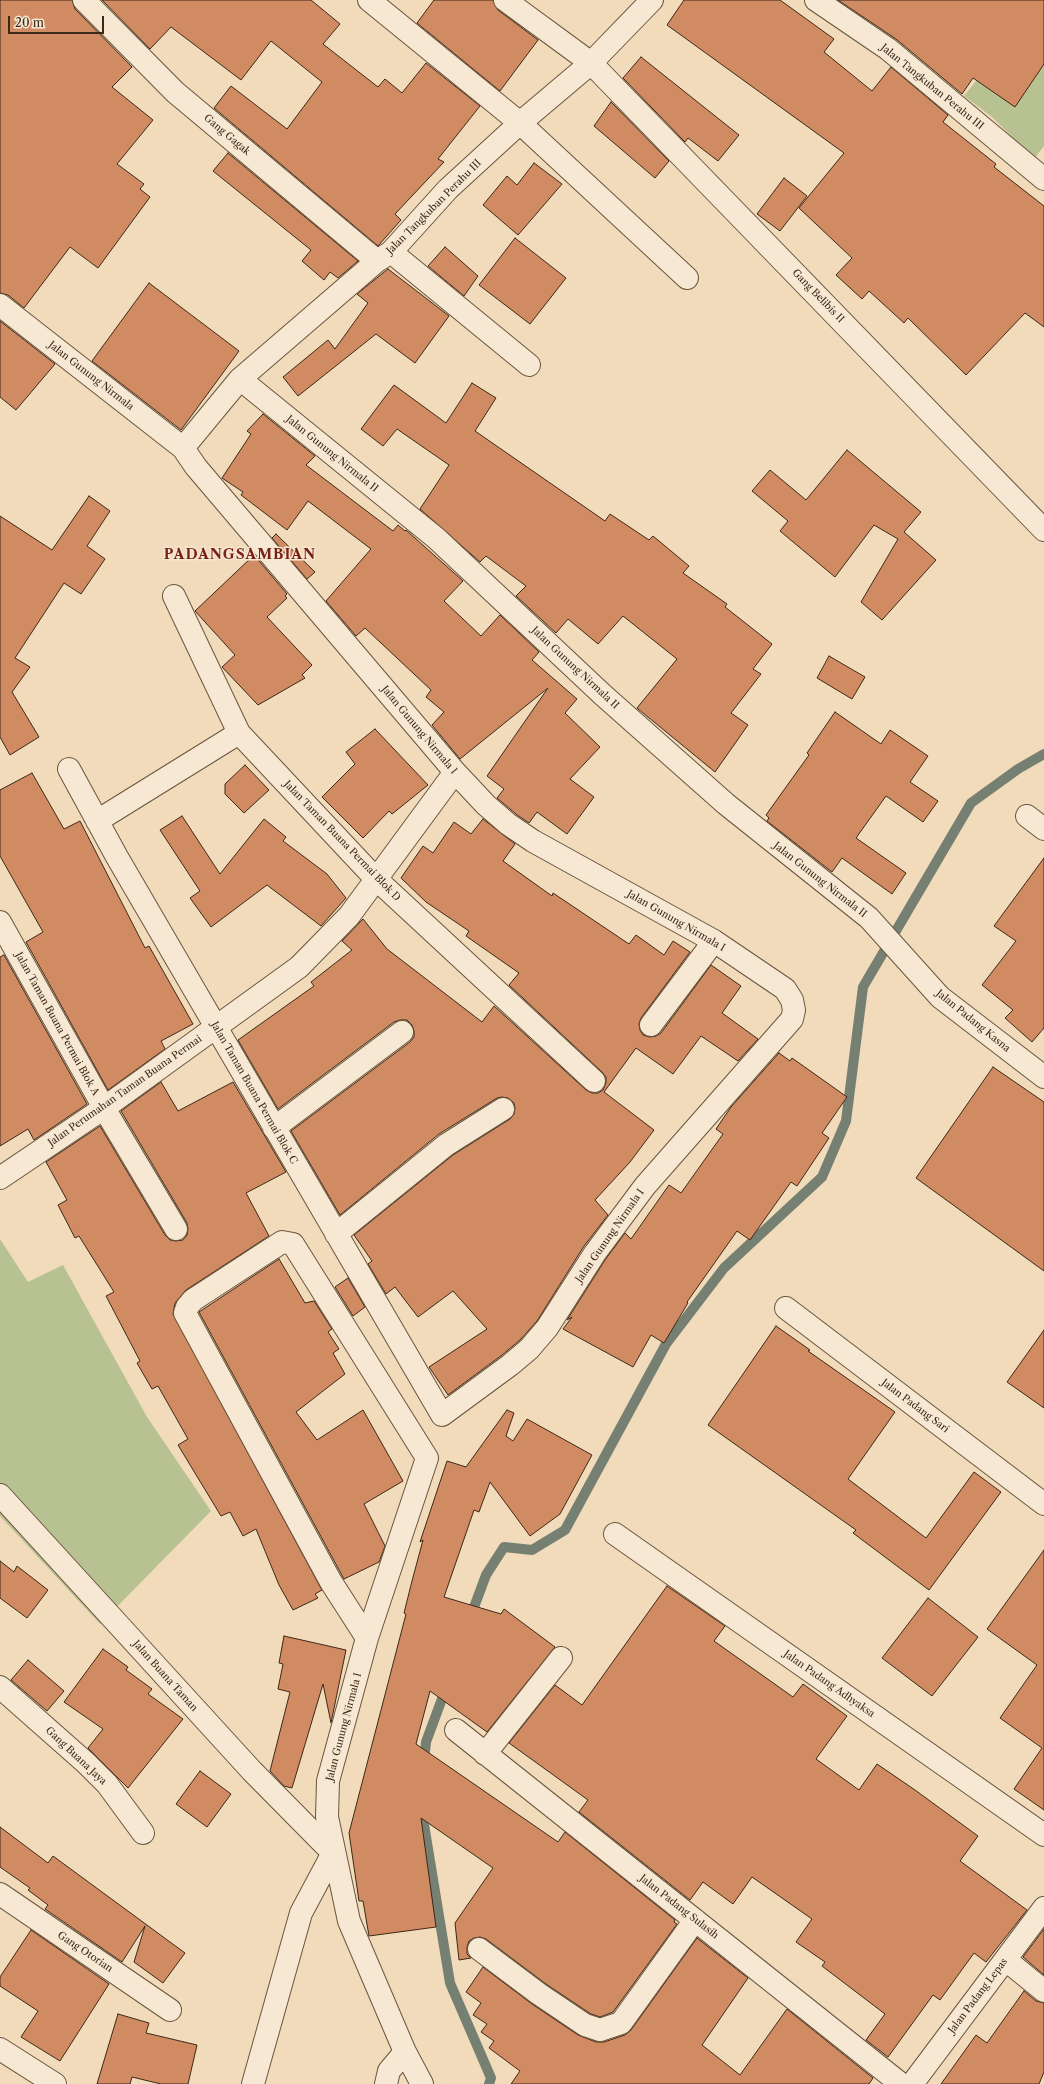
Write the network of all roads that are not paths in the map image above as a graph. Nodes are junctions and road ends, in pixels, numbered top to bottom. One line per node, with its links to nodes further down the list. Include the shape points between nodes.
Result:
1 (84, 0): 9 (street, Gang Gagak, via 176,92)
2 (369, 0): 7 (street)
3 (505, 0): 6 (street, Gang Belibis II)
4 (652, 0): 6 (street, Jalan Tangkuban Perahu III)
5 (816, 0): 8 (street, Jalan Tangkuban Perahu III, via 888,49)
6 (591, 63): 7 (street, Jalan Tangkuban Perahu III); 15 (street, Gang Belibis II)
7 (520, 123): 9 (street, Jalan Tangkuban Perahu III, via 448,189); 10 (street)
8 (1044, 179)
9 (384, 257): 12 (street, Gang Gagak); 13 (street, Jalan Tangkuban Perahu III)
10 (687, 278)
11 (0, 305): 14 (street, Jalan Gunung Nirmala)
12 (529, 365)
13 (240, 379): 14 (street, Jalan Tangkuban Perahu III); 26 (street, Jalan Gunung Nirmala II, via 436,538 603,695 726,804 869,918)
14 (183, 448): 19 (street, Jalan Gunung Nirmala I, via 201,473)
15 (1044, 530)
16 (174, 596): 17 (street, Jalan Taman Buana Permai Blok D)
17 (239, 733): 21 (street); 23 (street, Jalan Taman Buana Permai Blok D)
18 (69, 769): 21 (street, Jalan Taman Buana Permai Blok C)
19 (455, 772): 23 (street, Jalan Perumahan Taman Buana Permai); 25 (street, Jalan Gunung Nirmala I, via 486,805 533,841)
20 (1027, 816): 22 (street)
21 (97, 821): 28 (street, Jalan Taman Buana Permai Blok C)
22 (1044, 830)
23 (375, 878): 28 (street, Jalan Perumahan Taman Buana Permai, via 349,916 299,967); 31 (street, Jalan Taman Buana Permai Blok D)
24 (0, 922): 32 (street, Jalan Taman Buana Permai Blok A)
25 (714, 941): 27 (street); 39 (street, Jalan Gunung Nirmala I, via 785,989 792,1000 792,1019 645,1186 595,1253 547,1328 510,1365)
26 (907, 959): 30 (street, Jalan Padang Kasna, via 940,997)
27 (652, 1025)
28 (216, 1026): 32 (street, Jalan Perumahan Taman Buana Permai); 34 (street, Jalan Taman Buana Permai Blok C)
29 (402, 1032): 34 (street)
30 (1044, 1077)
31 (594, 1081)
32 (104, 1108): 35 (street, Jalan Perumahan Taman Buana Permai); 36 (street, Jalan Taman Buana Permai Blok A)
33 (503, 1109): 37 (street, via 446,1145)
34 (274, 1128): 37 (street, Jalan Taman Buana Permai Blok C)
35 (0, 1178)
36 (176, 1229)
37 (336, 1234): 39 (street, Jalan Taman Buana Permai Blok C)
38 (786, 1308): 41 (street, Jalan Padang Sari)
39 (442, 1415)
40 (0, 1495): 50 (street, Jalan Buana Taman, via 252,1772)
41 (1044, 1504)
42 (614, 1534): 49 (street, Jalan Padang Adhyaksa)
43 (367, 1638): 43 (street, Jalan Gunung Nirmala I, via 427,1458 293,1244 282,1242 193,1300 185,1313 327,1575); 50 (street, Jalan Gunung Nirmala I, via 328,1781 327,1817)
44 (561, 1658): 47 (street)
45 (0, 1687): 48 (street, Gang Buana Jaya, via 107,1784)
46 (456, 1730): 47 (street, Jalan Padang Sulasih)
47 (485, 1754): 53 (street, Jalan Padang Sulasih)
48 (143, 1833)
49 (1044, 1835)
50 (333, 1853): 59 (street, Jalan Gunung Nirmala I, via 349,1921); 61 (street, via 301,1913)
51 (0, 1894): 57 (street, Gang Otorian)
52 (1044, 1908): 55 (street, Jalan Padang Lepas)
53 (695, 1920): 54 (street, via 621,2023 600,2030 585,2025); 64 (street, Jalan Padang Sulasih)
54 (479, 1950)
55 (1006, 1960): 56 (street); 65 (street, Jalan Padang Lepas)
56 (1044, 1991)
57 (170, 2010)
58 (0, 2049): 60 (street)
59 (405, 2052): 62 (street, via 389,2071); 63 (street, Jalan Gunung Nirmala I)
60 (55, 2084)
61 (253, 2084)
62 (386, 2084)
63 (422, 2084)
64 (901, 2084)
65 (912, 2084)

